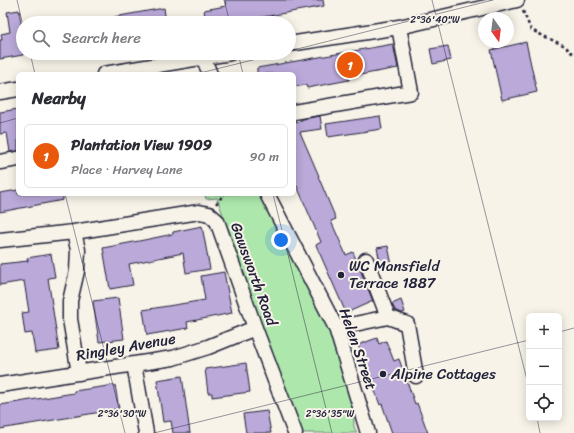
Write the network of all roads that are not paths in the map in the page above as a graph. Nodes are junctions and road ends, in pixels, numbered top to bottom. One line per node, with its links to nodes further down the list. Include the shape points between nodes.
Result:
1 (519, 3): 2 (street)
2 (399, 27): 3 (street); 10 (street, via 411,92)
3 (296, 43)
4 (186, 60): 6 (street)
5 (204, 60): 7 (street)
6 (116, 72)
7 (209, 72)
8 (16, 89): 9 (street)
9 (0, 92)
10 (296, 112)
11 (16, 159): 12 (street)
12 (0, 162)
13 (268, 196): 19 (street, Helen Street)
14 (74, 232): 15 (street, Gawsworth Road); 18 (street, Gawsworth Road, via 199,212 208,214 217,221); 21 (street, via 78,250 77,271 70,301 70,319)
15 (0, 240)
16 (366, 260): 17 (street)
17 (388, 316): 19 (street); 22 (street, via 407,324)
18 (255, 328): 20 (street, Ringley Avenue, via 174,358); 25 (street, Gawsworth Road)
19 (336, 328): 26 (street, Helen Street)
20 (134, 364): 21 (street, Ringley Avenue); 24 (street)
21 (79, 372): 23 (street, Ringley Avenue)
22 (416, 376)
23 (0, 385)
24 (146, 433)
25 (295, 433)
26 (368, 433)

